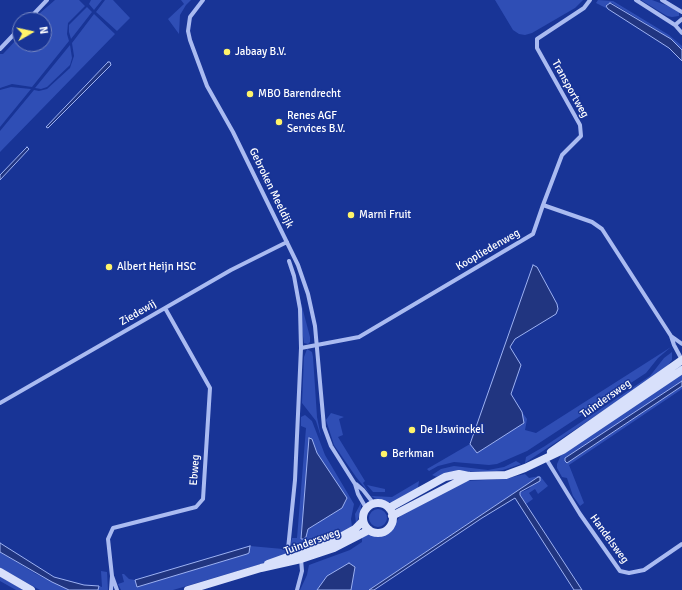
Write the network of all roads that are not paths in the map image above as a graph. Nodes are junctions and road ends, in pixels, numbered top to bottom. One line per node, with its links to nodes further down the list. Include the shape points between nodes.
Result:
1 (47, 0): 6 (street)
2 (203, 0): 14 (street, Gebroken Meeldijk, via 193,11 188,24 193,46 207,86 233,132)
3 (590, 0): 13 (street, Transportweg, via 584,8 537,39 537,48 580,125 581,136 562,155)
4 (636, 0): 9 (street)
5 (662, 0): 7 (street)
6 (36, 12)
7 (682, 12)
8 (682, 19): 9 (street)
9 (675, 25): 10 (street)
10 (682, 33)
11 (12, 36): 12 (street)
12 (0, 49)
13 (543, 205): 17 (street, via 592,222 602,229); 18 (street, Koopliedenweg, via 533,234 359,337)
14 (287, 242): 16 (street, Ziedewij, via 230,270); 18 (street, Gebroken Meeldijk, via 308,294)
15 (289, 262): 20 (street, via 300,309)
16 (166, 308): 23 (street, Ziedewij); 35 (street, Ebweg, via 210,388 203,499 196,507 113,528 108,539)
17 (671, 336): 19 (street); 21 (street)
18 (317, 344): 20 (street); 25 (street, Gebroken Meeldijk, via 324,427 331,446)
19 (682, 344)
20 (301, 348): 32 (street, via 295,480)
21 (682, 360): 24 (main road, Tuindersweg)
22 (682, 370): 24 (main road, Tuindersweg, via 563,450)
23 (0, 403)
24 (544, 457): 28 (main road, Tuindersweg, via 506,475 469,476); 31 (street, Handelsweg, via 620,571 629,574 644,570)
25 (356, 484): 26 (street, Gebroken Meeldijk); 27 (street, Gebroken Meeldijk)
26 (374, 504): 27 (main road); 28 (main road, via 384,505)
27 (366, 508): 29 (main road)
28 (390, 512): 30 (main road, via 390,526 383,532)
29 (363, 522): 30 (main road); 33 (main road, Tuindersweg, via 335,540)
30 (369, 530): 33 (main road, Tuindersweg, via 341,545)
31 (682, 544)
32 (288, 550)
33 (300, 555): 39 (main road, Tuindersweg); 40 (street, via 302,571)
34 (0, 572): 36 (main road)
35 (112, 576): 37 (street, Ebweg); 38 (street, Ebweg)
36 (31, 590)
37 (111, 590)
38 (117, 590)
39 (188, 590)
40 (297, 590)

